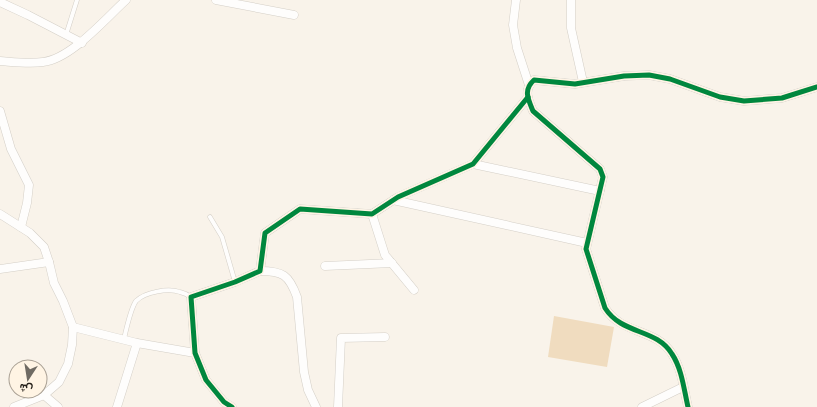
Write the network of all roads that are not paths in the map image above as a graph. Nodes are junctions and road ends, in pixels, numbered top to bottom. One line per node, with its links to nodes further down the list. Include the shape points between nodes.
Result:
1 (77, 0): 8 (lane)
2 (126, 0): 9 (street)
3 (216, 0): 7 (street)
4 (516, 0): 12 (street, via 513,25 517,48)
5 (570, 0): 11 (street, via 571,28)
6 (0, 2): 8 (street)
7 (294, 15)
8 (66, 35): 9 (street)
9 (82, 43): 10 (street, via 44,62)
10 (0, 61)
11 (583, 82): 12 (street, via 575,84 534,80); 13 (street, via 649,75 670,79 720,97 744,101 782,98)
12 (529, 85): 14 (street)
13 (817, 87)
14 (528, 97): 16 (street); 17 (street, via 533,111 600,169 603,177)
15 (0, 111): 22 (street, via 11,149 29,185)
16 (473, 164): 17 (street); 18 (street)
17 (600, 191): 23 (street)
18 (393, 200): 20 (street); 23 (street)
19 (0, 214): 22 (street)
20 (372, 214): 25 (street, via 385,255); 28 (street, via 300,209 265,233)
21 (210, 217): 29 (lane, via 222,237)
22 (21, 227): 24 (street, via 44,247)
23 (588, 243): 37 (street, via 586,249 606,308 616,321 663,343 672,353 678,366)
24 (50, 262): 27 (street); 32 (street, via 54,283)
25 (392, 263): 26 (street); 30 (street)
26 (325, 266)
27 (0, 269)
28 (260, 271): 29 (street); 45 (street, via 281,274 288,279 297,297 304,372 308,390)
29 (235, 282): 31 (street)
30 (414, 290)
31 (191, 298): 34 (lane, via 179,291 162,290 147,294 136,302); 36 (street)
32 (73, 327): 34 (street); 38 (street, via 68,364 59,382)
33 (385, 337): 46 (street, via 341,338)
34 (124, 339): 35 (street)
35 (137, 343): 36 (street); 43 (street)
36 (195, 353): 44 (street, via 206,380 224,402)
37 (683, 387): 47 (street); 48 (street)
38 (48, 391)
39 (48, 398): 42 (street)
40 (32, 399): 41 (street)
41 (14, 407)
42 (58, 407)
43 (117, 407)
44 (232, 407)
45 (316, 407)
46 (338, 407)
47 (642, 407)
48 (688, 407)

